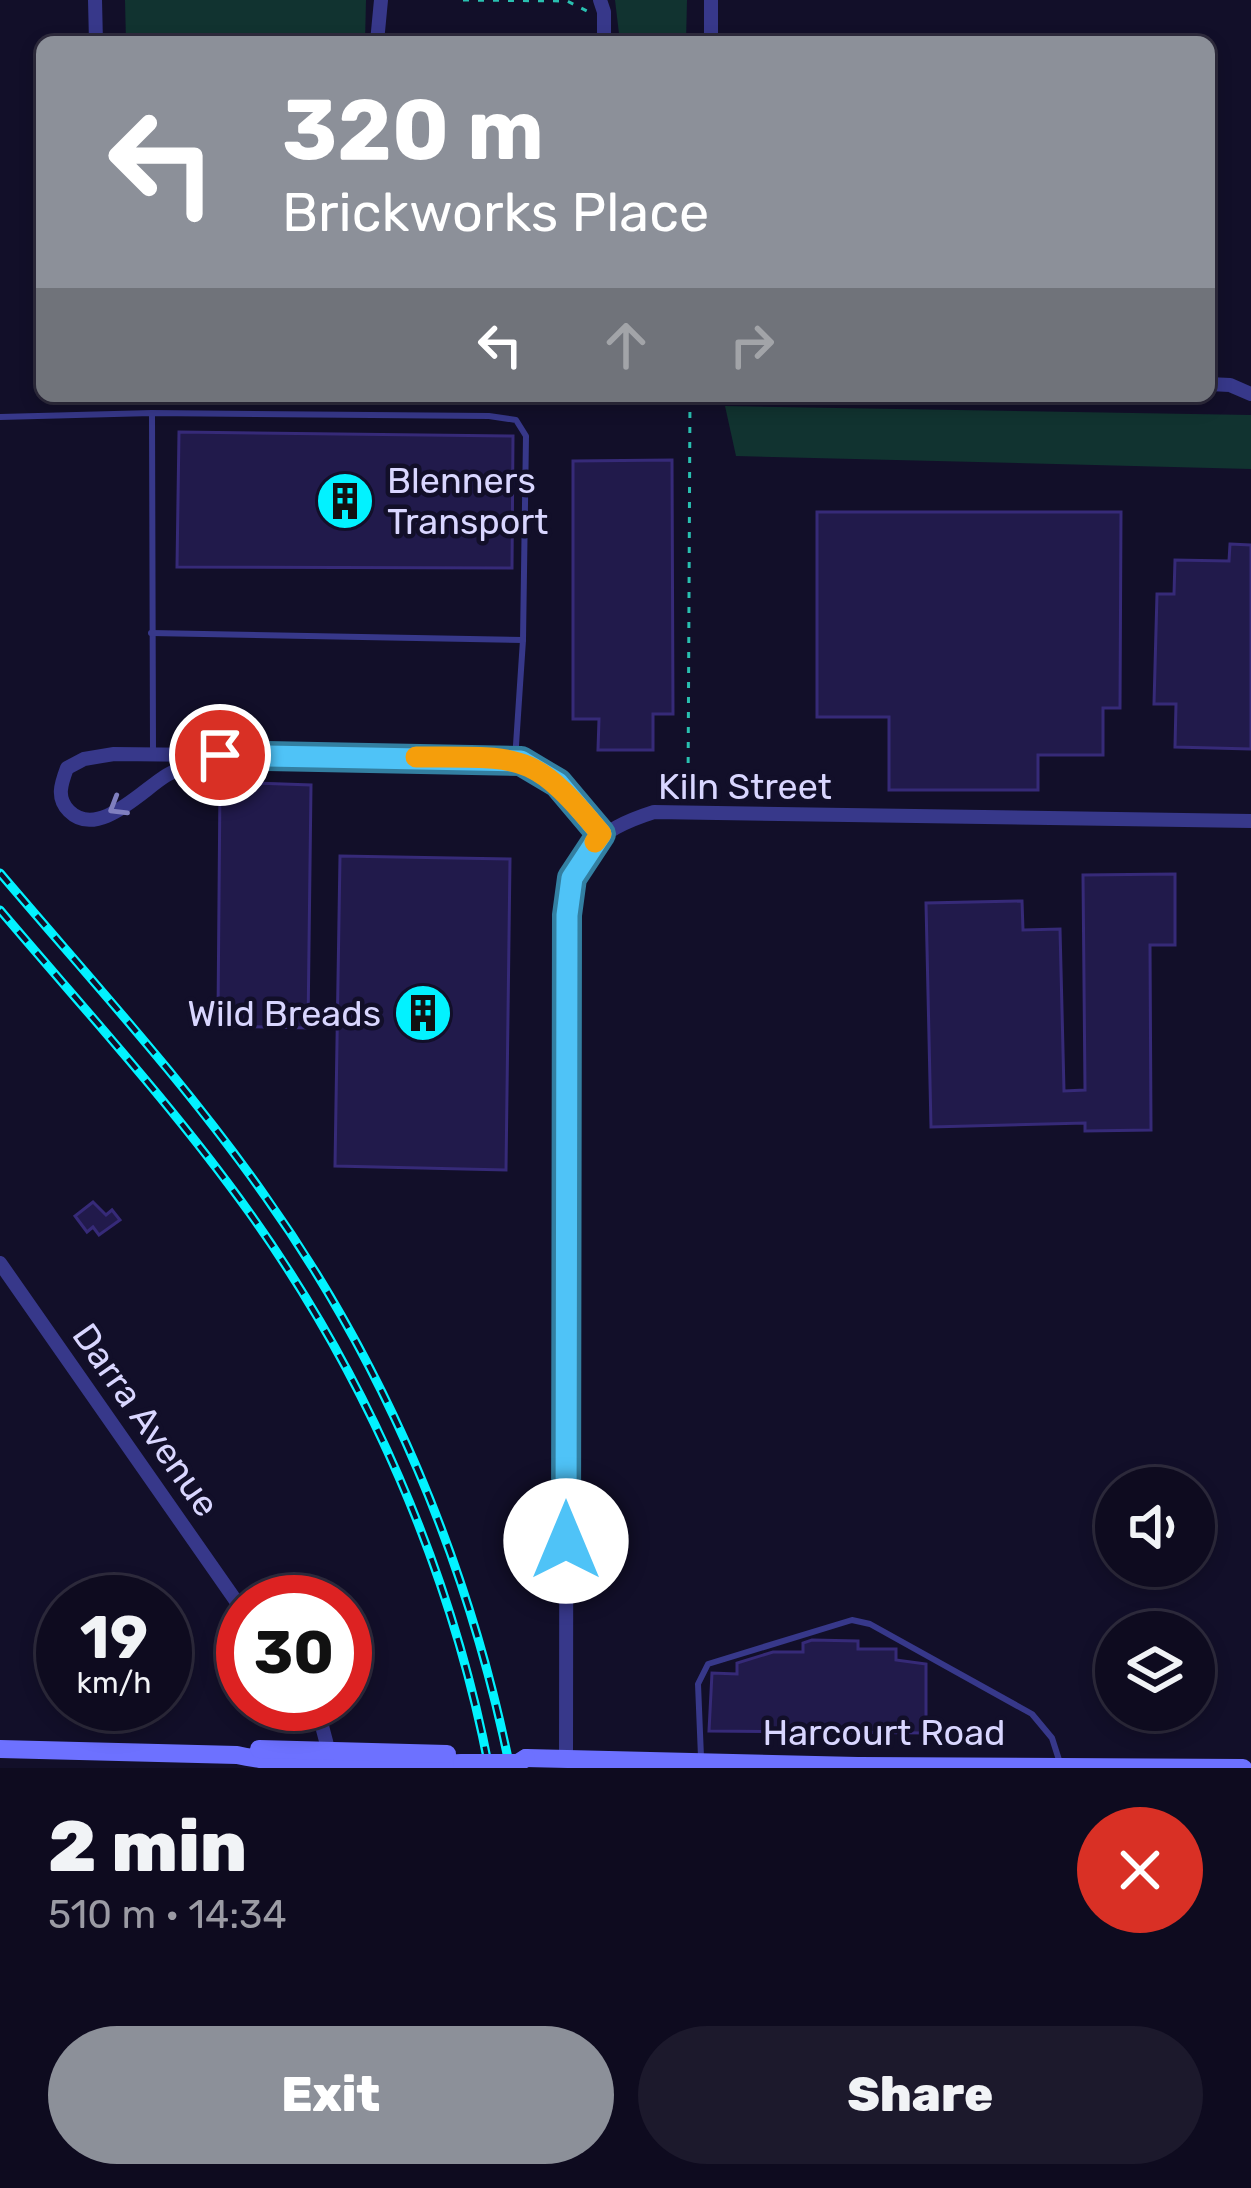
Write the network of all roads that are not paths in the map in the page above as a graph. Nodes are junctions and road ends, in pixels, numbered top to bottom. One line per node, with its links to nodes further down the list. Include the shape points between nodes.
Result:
1 (94, 0): 5 (street)
2 (381, 0): 6 (street)
3 (600, 0): 7 (street)
4 (711, 0): 8 (street)
5 (96, 36)
6 (378, 36)
7 (604, 36)
8 (711, 36)
9 (1251, 377): 11 (street)
10 (1215, 384): 11 (street)
11 (1230, 385): 12 (street)
12 (1251, 394)
13 (152, 413): 14 (lane); 15 (lane); 16 (lane, via 516,420 526,436)
14 (0, 417)
15 (151, 633): 16 (lane); 17 (lane)
16 (523, 640): 19 (lane)
17 (153, 754): 18 (street); 18 (street, one-way to 17, via 173,771 108,816 75,817 65,807 59,790 67,768 114,754)
18 (220, 755): 19 (street)
19 (515, 760): 21 (street, via 558,783)
20 (1251, 821): 21 (street, Kiln Street, via 654,812)
21 (601, 834): 28 (street, via 572,878 567,915)
22 (0, 1263): 23 (street, Darra Avenue)
23 (218, 1575)
24 (320, 1731): 26 (street)
25 (0, 1749): 26 (main road)
26 (331, 1757): 27 (main road); 30 (main road)
27 (457, 1762): 28 (main road, Harcourt Road, bridge); 30 (main road)
28 (566, 1764): 29 (main road, Harcourt Road)
29 (701, 1764): 31 (main road, Harcourt Road); 32 (lane, via 698,1684 708,1664 851,1620 1032,1714 1058,1748)
30 (412, 1767)
31 (858, 1767): 32 (main road, Harcourt Road)
32 (1061, 1767): 33 (main road, Harcourt Road)
33 (1243, 1768)

